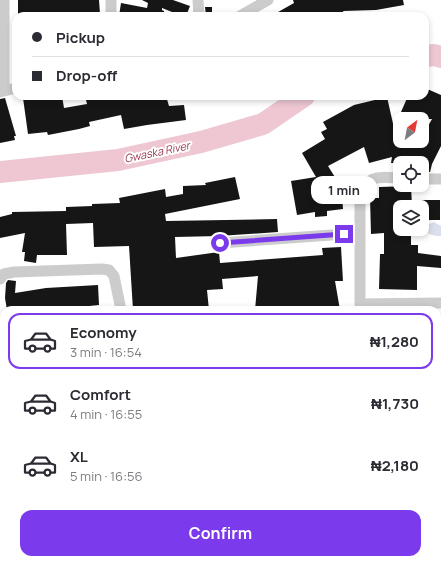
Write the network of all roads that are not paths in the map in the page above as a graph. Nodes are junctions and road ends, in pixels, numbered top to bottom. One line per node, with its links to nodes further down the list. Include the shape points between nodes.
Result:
1 (4, 0): 9 (street)
2 (111, 0): 5 (street)
3 (198, 0): 6 (street)
4 (268, 0): 7 (street)
5 (112, 12)
6 (199, 12)
7 (247, 12)
8 (12, 89): 9 (street)
9 (1, 90)
10 (393, 178): 13 (street, via 378,177 366,183 360,200)
11 (429, 179): 12 (street)
12 (441, 180)
13 (360, 233): 14 (street); 18 (street)
14 (220, 243)
15 (0, 278): 17 (street, via 7,273 109,270 114,276)
16 (441, 303): 19 (street)
17 (120, 306)
18 (360, 306)
19 (380, 306)

